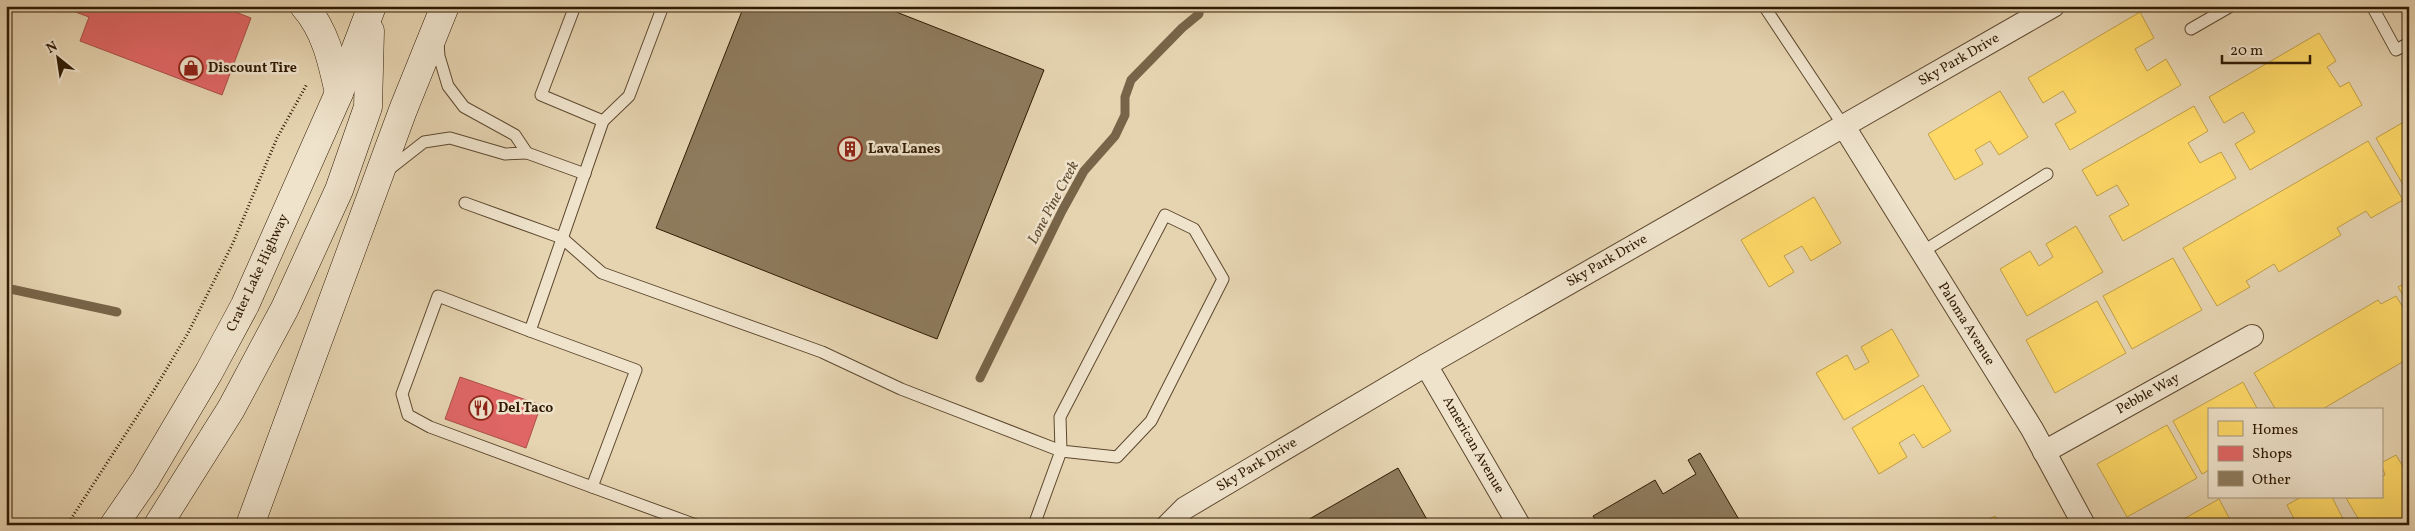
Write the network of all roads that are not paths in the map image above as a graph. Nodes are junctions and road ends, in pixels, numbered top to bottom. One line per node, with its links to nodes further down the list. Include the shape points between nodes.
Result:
1 (304, 6): 12 (main road, via 328,46)
2 (575, 6): 13 (lane, via 541,95)
3 (663, 6): 13 (lane, via 629,96)
4 (1764, 6): 14 (lane)
5 (2053, 6): 14 (street, Sky Park Drive)
6 (2230, 6): 10 (lane)
7 (2372, 6): 11 (lane, via 2396,50)
8 (372, 8): 12 (main road, Crater Lake Highway); 29 (main road, via 368,107 339,190 285,308 231,409)
9 (441, 17): 15 (lane, via 439,56 448,86 464,107 515,135); 18 (main road)
10 (2190, 29)
11 (2409, 43)
12 (339, 93): 28 (main road, Crater Lake Highway, via 245,305 155,464)
13 (603, 121): 16 (lane)
14 (1844, 125): 21 (street, Paloma Avenue); 24 (street, Sky Park Drive)
15 (527, 153): 16 (lane); 18 (lane, via 505,154 450,138 424,142)
16 (585, 174): 20 (lane)
17 (2047, 174): 21 (lane)
18 (378, 178): 30 (main road)
19 (465, 203): 20 (lane)
20 (562, 238): 22 (lane); 25 (lane, via 602,273 822,352 900,389)
21 (1922, 252): 26 (street, Paloma Avenue)
22 (530, 331): 27 (lane, via 636,370); 27 (lane, via 438,296 402,394 408,415 430,427)
23 (2252, 336): 26 (street, Pebble Way)
24 (1426, 365): 33 (street, Sky Park Drive, via 1185,508); 34 (street, American Avenue)
25 (1061, 451): 25 (lane, via 1117,457 1151,421 1223,279 1194,229 1165,215 1060,417); 32 (lane)
26 (2044, 452): 35 (street, Paloma Avenue)
27 (592, 487): 31 (lane)
28 (114, 525)
29 (158, 525)
30 (250, 525)
31 (696, 525)
32 (1034, 525)
33 (1168, 525)
34 (1519, 525)
35 (2084, 525)

